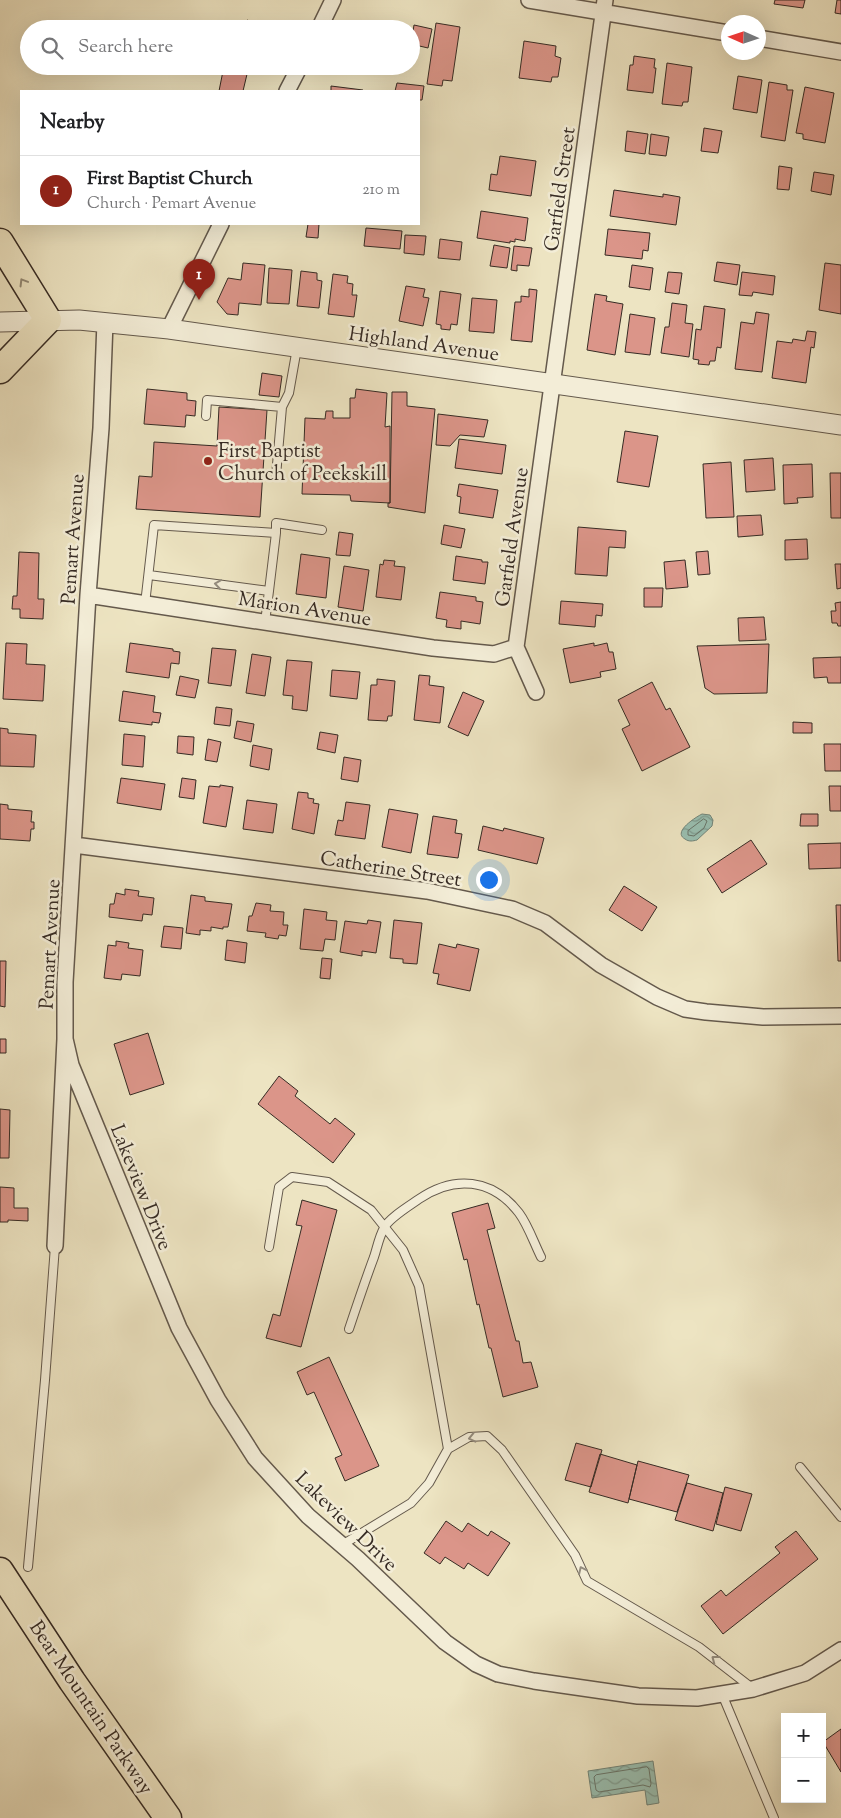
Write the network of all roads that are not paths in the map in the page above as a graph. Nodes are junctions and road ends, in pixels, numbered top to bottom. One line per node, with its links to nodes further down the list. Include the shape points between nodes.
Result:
1 (333, 0): 4 (street)
2 (529, 0): 3 (street)
3 (604, 6): 5 (street); 18 (street, Garfield Street)
4 (323, 20)
5 (721, 32)
6 (766, 39): 7 (street)
7 (841, 52)
8 (296, 75): 9 (street)
9 (288, 90)
10 (221, 225): 15 (street)
11 (0, 242): 12 (highway, one-way to 11)
12 (48, 320): 13 (street, Highland Avenue); 14 (street, Highland Avenue); 17 (highway)
13 (0, 322)
14 (105, 322): 15 (street, Highland Avenue); 27 (street, Pemart Avenue)
15 (169, 329): 16 (street, Highland Avenue)
16 (297, 348): 18 (street, Highland Avenue); 19 (lane, via 289,393)
17 (0, 370)
18 (552, 384): 21 (street, Highland Avenue); 30 (street, Garfield Avenue)
19 (282, 407): 20 (lane, via 207,400); 22 (lane)
20 (206, 416)
21 (841, 426)
22 (276, 476)
23 (322, 530): 24 (lane, via 276,523)
24 (276, 533): 25 (lane, via 154,525); 26 (lane)
25 (149, 575): 26 (lane, one-way to 25); 28 (lane)
26 (270, 591): 29 (lane)
27 (88, 595): 28 (street, Marion Avenue); 32 (street, Pemart Avenue)
28 (145, 604): 29 (street, Marion Avenue)
29 (266, 622): 30 (street, Marion Avenue, via 433,648 494,654)
30 (516, 647): 31 (street)
31 (536, 692)
32 (74, 846): 33 (street, Catherine Street, via 426,891 512,909 545,923 601,965 685,1009 762,1017); 34 (street, Pemart Avenue)
33 (841, 1016)
34 (65, 1039): 36 (street, Pemart Avenue); 43 (street, Lakeview Drive, via 71,1065 179,1328 218,1400 256,1458 308,1516)
35 (384, 1227): 37 (lane, via 371,1210 328,1182 292,1177 279,1187); 38 (lane, via 431,1191 460,1183 478,1184 508,1200 520,1215); 39 (lane); 40 (lane, via 403,1250 418,1286)
36 (55, 1246): 44 (lane, Pemart Avenue)
37 (269, 1247)
38 (541, 1257)
39 (349, 1329)
40 (448, 1449): 43 (lane, via 429,1483 410,1503); 47 (lane, one-way to 40, via 699,1647 587,1581 575,1555 508,1458 487,1436 469,1437)
41 (800, 1467): 42 (lane)
42 (841, 1517)
43 (342, 1545): 48 (street, Lakeview Drive, via 445,1642 476,1664 498,1674 638,1696 697,1698)
44 (28, 1567)
45 (0, 1571): 49 (highway, Bear Mountain Parkway)
46 (841, 1650): 47 (street, Lakeview Drive, via 805,1673)
47 (753, 1689): 48 (street, Lakeview Drive)
48 (722, 1694): 50 (lane)
49 (168, 1818)
50 (774, 1818)

